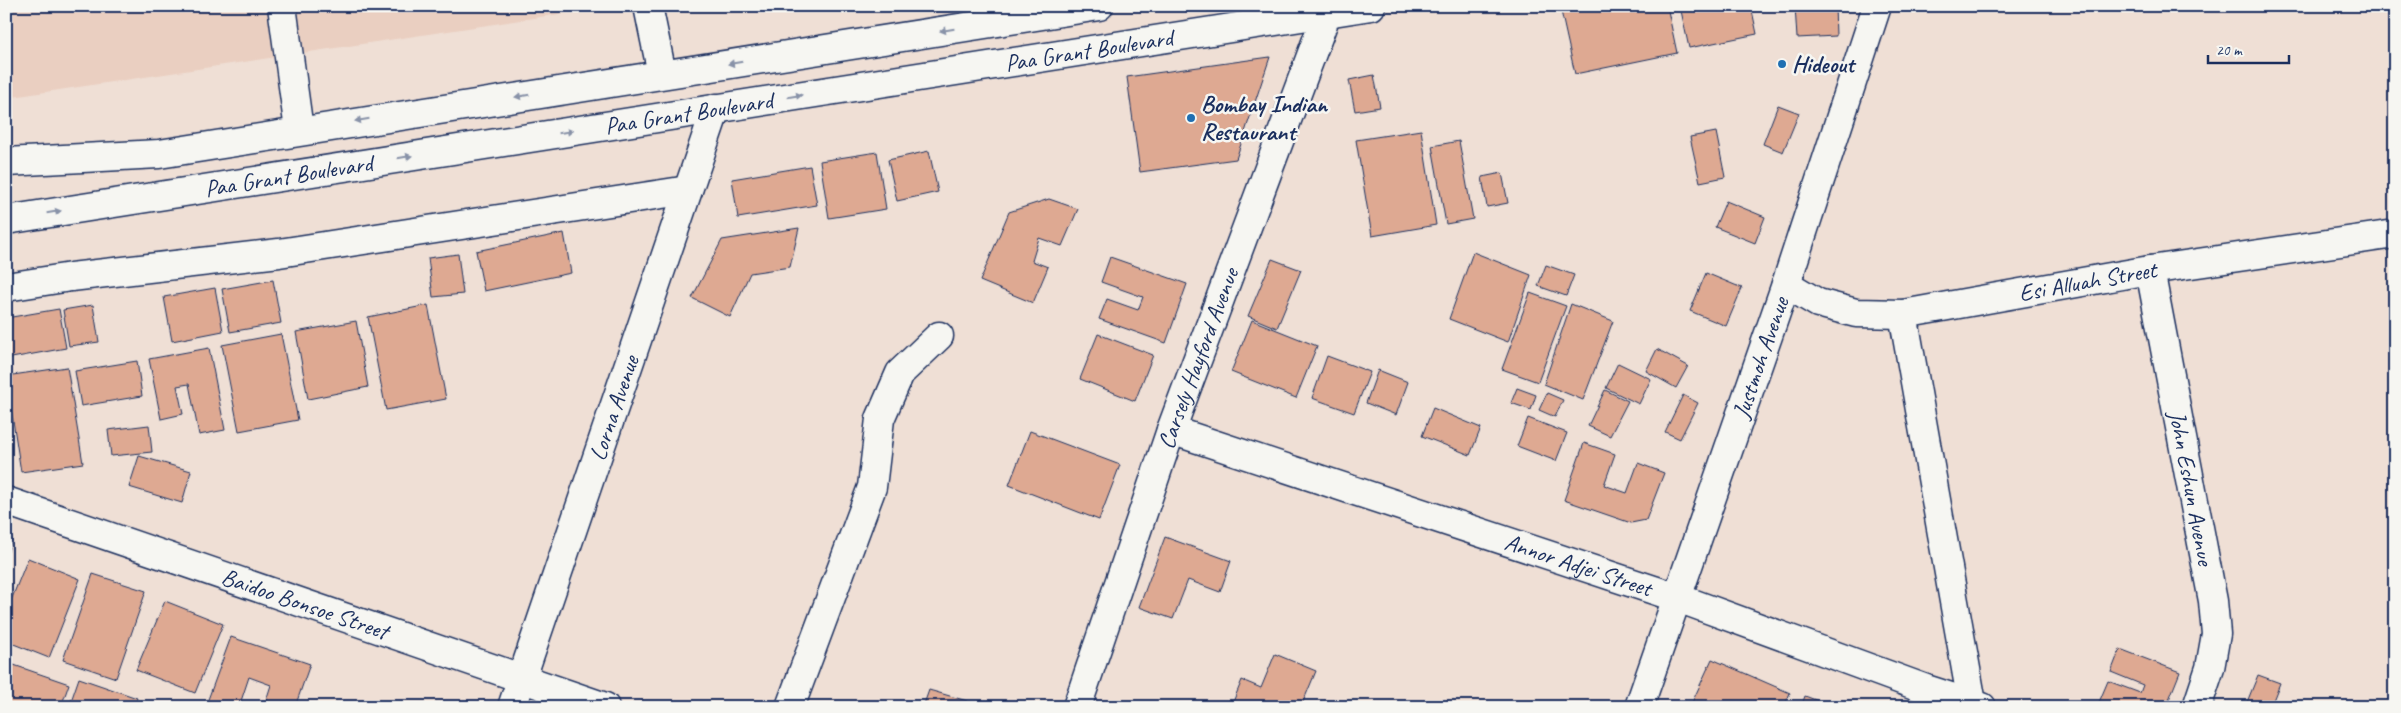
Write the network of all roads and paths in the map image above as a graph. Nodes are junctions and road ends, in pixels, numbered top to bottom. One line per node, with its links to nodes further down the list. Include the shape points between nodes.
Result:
1 (282, 6): 11 (street)
2 (648, 6): 9 (street)
3 (1099, 6): 7 (street, Paa Grant Boulevard)
4 (1371, 6): 6 (street, Paa Grant Boulevard)
5 (1877, 6): 19 (street, Justmoh Avenue)
6 (1327, 13): 8 (street, Paa Grant Boulevard); 23 (street, Carsely Hayford Avenue)
7 (989, 23): 8 (street); 9 (street, Paa Grant Boulevard, one-way to 9)
8 (997, 65): 10 (street, Paa Grant Boulevard, one-way to 8)
9 (662, 74): 11 (street, Paa Grant Boulevard, one-way to 11)
10 (716, 108): 14 (street, Lorna Avenue); 15 (street, Paa Grant Boulevard, one-way to 10)
11 (299, 130): 12 (street, Paa Grant Boulevard)
12 (160, 154): 13 (street, Paa Grant Boulevard); 15 (street)
13 (6, 162)
14 (688, 190): 20 (street, via 279,253); 26 (street, Lorna Avenue)
15 (165, 196): 16 (street, Paa Grant Boulevard, one-way to 15)
16 (6, 220)
17 (2395, 234): 18 (street, Esi Alluah Street)
18 (2150, 270): 21 (street, Esi Alluah Street); 34 (street, John Eshun Avenue, via 2213,601 2216,634 2210,668)
19 (1786, 284): 21 (street, Esi Alluah Street, via 1818,303 1856,313); 25 (street, Justmoh Avenue)
20 (6, 287)
21 (1903, 314): 28 (street)
22 (939, 336): 31 (street, via 900,372 880,419 872,487)
23 (1170, 430): 25 (street, Annor Adjei Street); 32 (street, Carsely Hayford Avenue)
24 (6, 501): 26 (street, Baidoo Bonsoe Street)
25 (1678, 598): 27 (street, Annor Adjei Street); 33 (street, Justmoh Avenue)
26 (523, 678): 29 (street, Lorna Avenue); 30 (street, Baidoo Bonsoe Street)
27 (1923, 698): 28 (street, Annor Adjei Street)
28 (1977, 705)
29 (512, 707)
30 (605, 707)
31 (790, 707)
32 (1077, 707)
33 (1639, 707)
34 (2197, 707)

